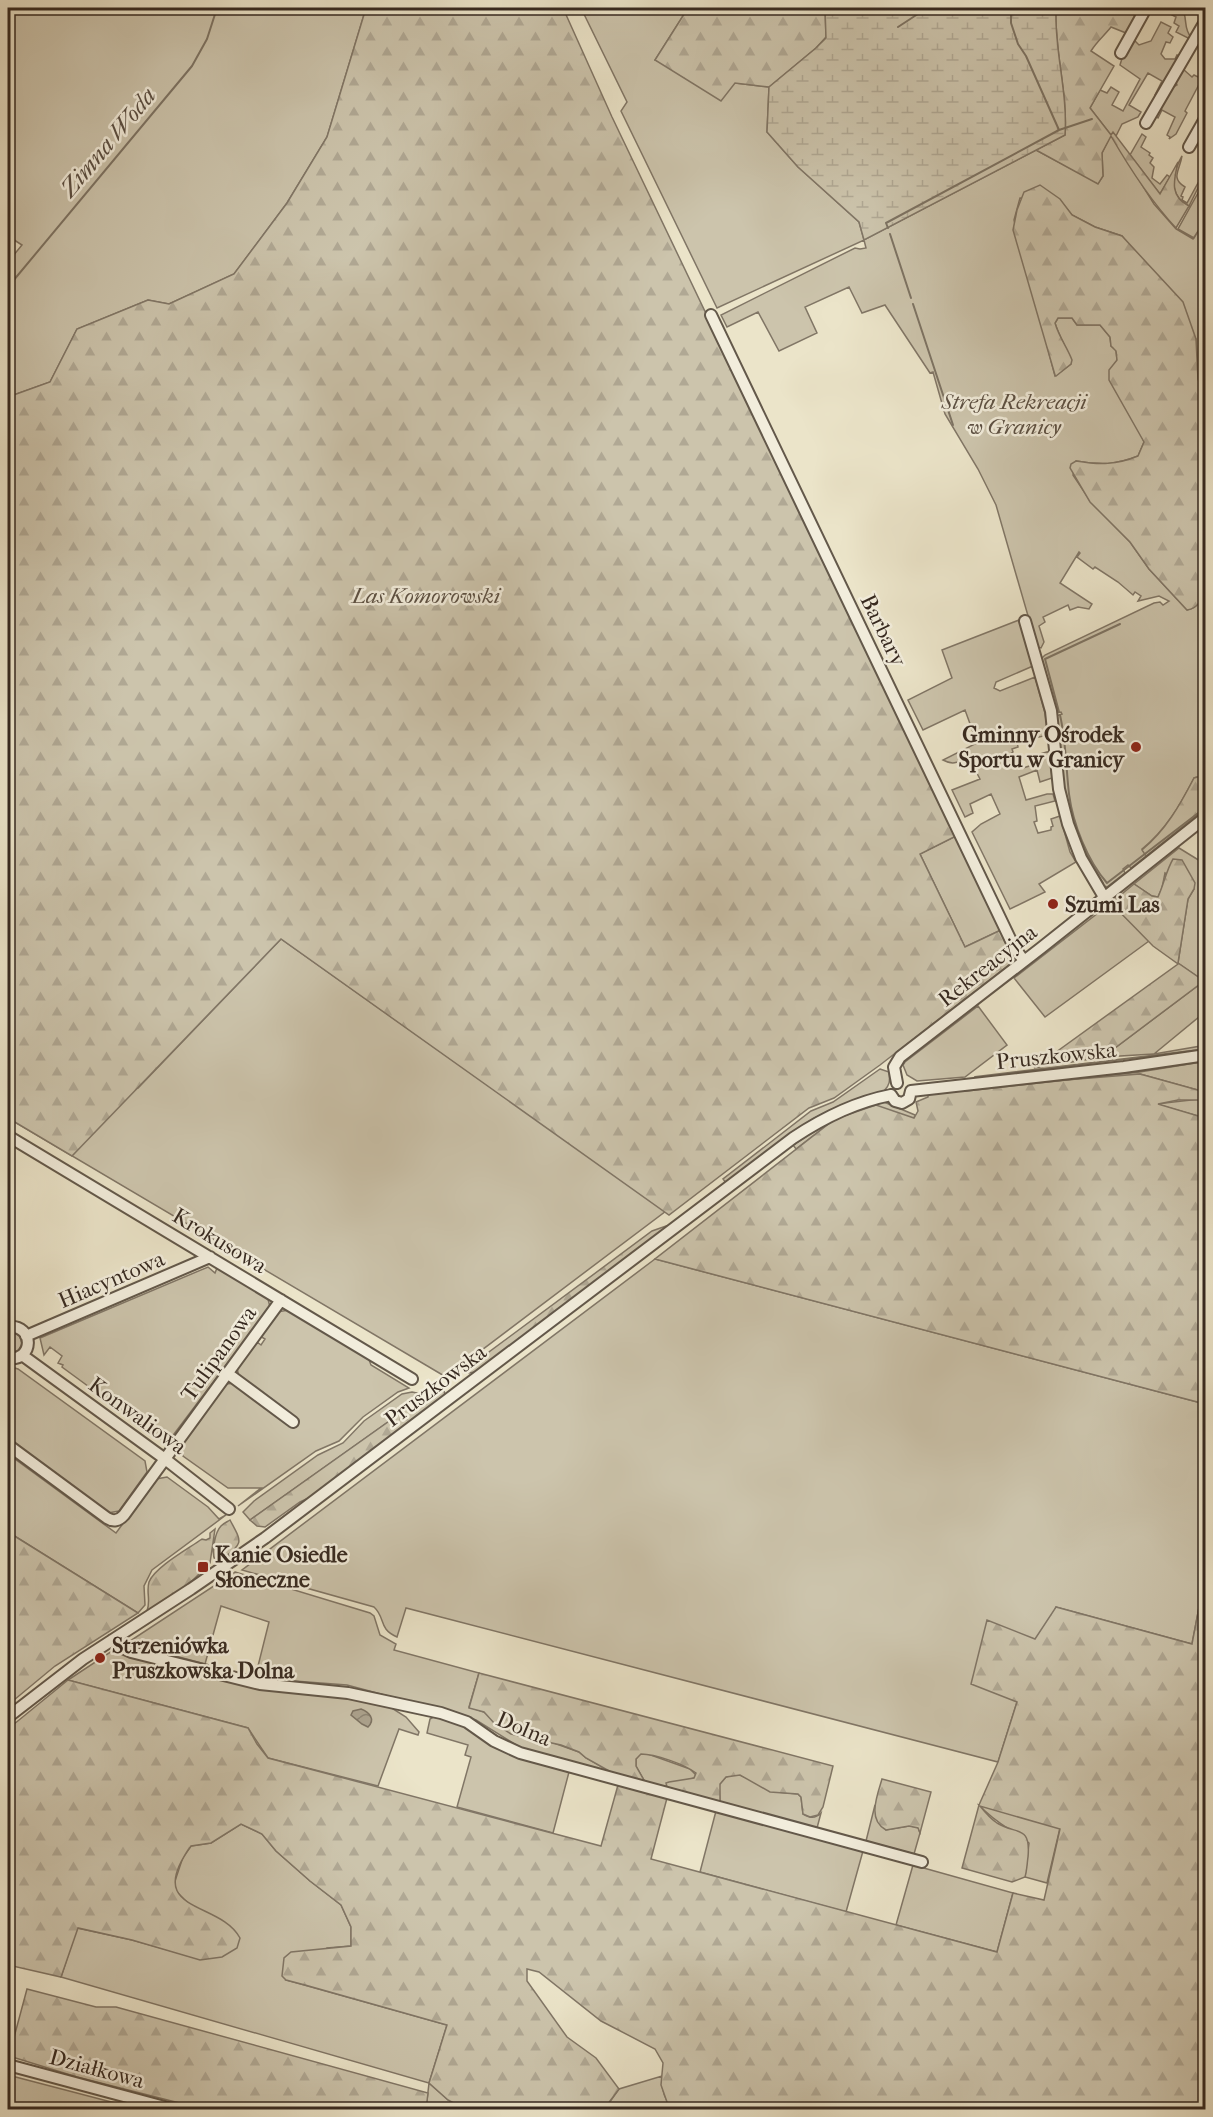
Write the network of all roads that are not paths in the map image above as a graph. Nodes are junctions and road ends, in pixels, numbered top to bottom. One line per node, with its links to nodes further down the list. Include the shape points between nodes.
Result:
1 (1146, 8): 3 (street)
2 (1206, 20): 5 (street)
3 (1121, 53)
4 (1206, 117): 6 (street)
5 (1146, 123)
6 (1189, 147)
7 (711, 315): 11 (street, Barbary)
8 (1025, 621): 10 (street, via 1051,711 1058,780 1068,824 1081,858)
9 (1206, 817): 10 (street, Rekreacyjna)
10 (1104, 897): 11 (street, Rekreacyjna)
11 (1024, 961): 13 (street, Rekreacyjna, via 898,1058 894,1067)
12 (1206, 1054): 14 (street, Pruszkowska)
13 (897, 1083): 14 (street, via 906,1084); 15 (street)
14 (910, 1091): 15 (street, via 909,1099 902,1103)
15 (891, 1095): 29 (street, Pruszkowska, via 847,1108 793,1138 252,1547)
16 (8, 1136): 17 (street, Krokusowa)
17 (210, 1257): 18 (street, Krokusowa); 20 (street, Hiacyntowa)
18 (281, 1299): 23 (street, Tulipanowa); 24 (street, Krokusowa)
19 (10, 1324): 20 (street)
20 (26, 1336): 21 (street, via 28,1346)
21 (22, 1355): 22 (street); 27 (street, Konwaliowa)
22 (8, 1358)
23 (227, 1373): 25 (street); 27 (street, Tulipanowa)
24 (412, 1379)
25 (293, 1422)
26 (8, 1445): 27 (street, Tulipanowa, via 113,1521 124,1515)
27 (165, 1459): 28 (street, Konwaliowa)
28 (229, 1509)
29 (112, 1640): 30 (street, Pruszkowska); 31 (street, Dolna, via 130,1652 260,1684 348,1693 441,1713 467,1722 520,1753)
30 (8, 1717)
31 (922, 1862)
32 (8, 2065): 33 (street, Działkowa)
33 (176, 2109)

